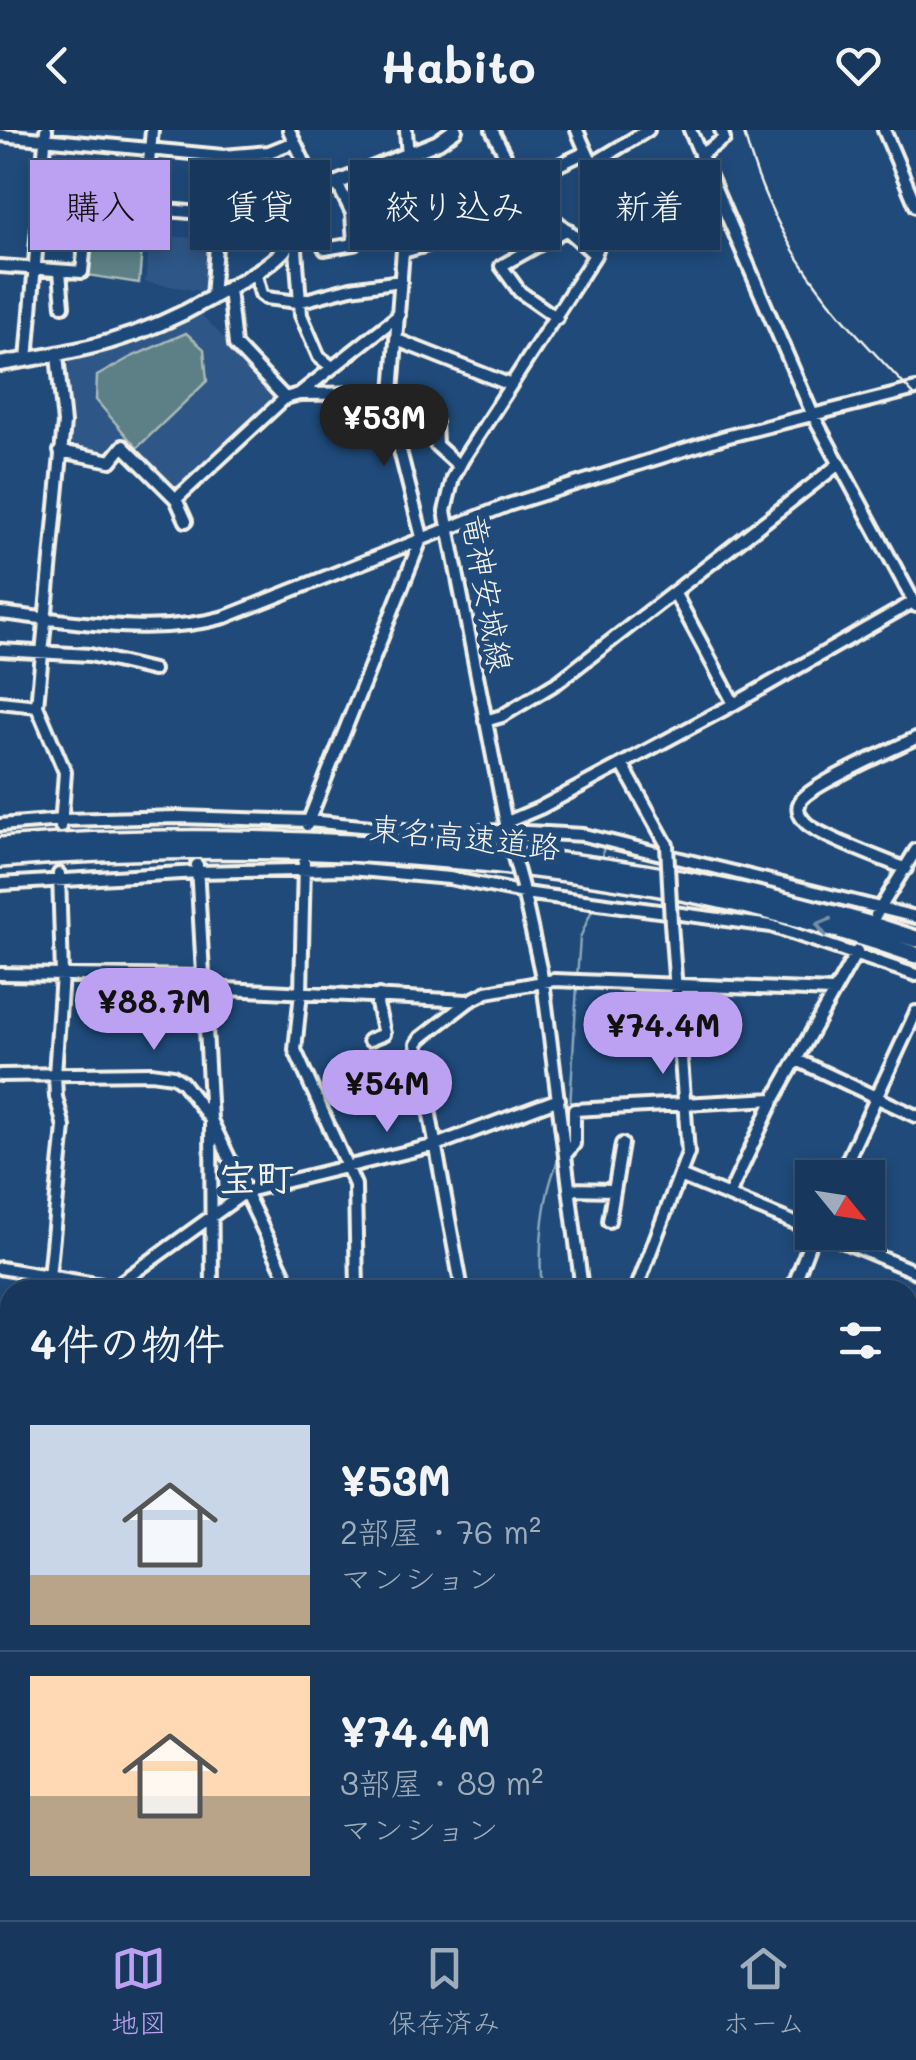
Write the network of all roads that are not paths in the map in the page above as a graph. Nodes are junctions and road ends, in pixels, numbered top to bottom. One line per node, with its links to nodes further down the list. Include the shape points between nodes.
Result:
1 (152, 130): 14 (street)
2 (290, 130): 13 (street)
3 (406, 130): 16 (street)
4 (455, 130): 16 (main road)
5 (492, 130): 24 (street)
6 (577, 130): 15 (street, 竜神安城線)
7 (691, 130): 17 (street)
8 (721, 130): 17 (street, via 724,139)
9 (884, 130): 30 (street)
10 (643, 132): 26 (street)
11 (0, 135): 12 (street)
12 (45, 135): 14 (street); 19 (street)
13 (294, 142): 18 (street, via 270,152); 22 (street)
14 (150, 148): 18 (street); 20 (street)
15 (586, 152): 25 (street, 竜神安城線); 27 (street)
16 (408, 153): 23 (street); 28 (main road)
17 (700, 155): 64 (street)
18 (223, 156): 21 (street)
19 (43, 160)
20 (149, 160)
21 (223, 160)
22 (303, 160)
23 (408, 160)
24 (507, 160)
25 (590, 160)
26 (598, 160)
27 (560, 164)
28 (338, 183): 29 (main road); 31 (street)
29 (330, 189)
30 (916, 206)
31 (350, 210)
32 (560, 224): 33 (street)
33 (567, 229): 42 (street); 53 (street, via 500,266 520,292)
34 (36, 250): 44 (street)
35 (85, 250): 45 (street, via 84,270)
36 (215, 250): 49 (street)
37 (284, 250): 46 (main road)
38 (299, 250): 50 (street)
39 (409, 250): 41 (street)
40 (597, 250): 42 (street, 竜神安城線)
41 (403, 252): 47 (street)
42 (595, 256): 53 (street, 竜神安城線)
43 (0, 266): 44 (street)
44 (34, 269): 45 (street); 56 (street)
45 (60, 272): 51 (street)
46 (255, 272): 48 (main road); 50 (street, via 266,298)
47 (401, 281): 50 (street); 52 (street)
48 (229, 289): 49 (main road); 63 (street, via 235,345)
49 (212, 297): 55 (main road, via 154,329)
50 (298, 302): 58 (street, via 313,346)
51 (63, 306)
52 (399, 315): 54 (street); 58 (street)
53 (556, 318): 59 (street, 竜神安城線)
54 (398, 340): 59 (street); 61 (street)
55 (56, 355): 56 (main road); 66 (street, via 64,423)
56 (27, 360): 57 (main road)
57 (0, 364)
58 (332, 367): 62 (street)
59 (511, 385): 68 (street, 竜神安城線)
60 (916, 389): 64 (street)
61 (392, 392): 62 (street); 72 (street)
62 (299, 394): 63 (street)
63 (285, 398): 69 (street)
64 (812, 413): 67 (street); 71 (street)
65 (435, 424): 68 (street, via 436,444)
66 (60, 451): 69 (street, via 111,460 123,446); 76 (street)
67 (840, 464): 73 (street); 74 (street)
68 (459, 466): 71 (street, 竜神安城線, via 447,497)
69 (176, 499): 70 (street)
70 (186, 521)
71 (447, 529): 72 (street); 83 (street, 竜神安城線)
72 (422, 537): 76 (street, via 200,624 161,628); 86 (street)
73 (674, 592): 81 (street); 83 (street, via 542,693)
74 (914, 604): 81 (street)
75 (0, 614): 76 (street)
76 (46, 618): 78 (street)
77 (0, 650): 78 (street)
78 (43, 652): 79 (street); 82 (street)
79 (153, 670)
80 (0, 702): 82 (street)
81 (734, 704): 85 (street)
82 (38, 706): 87 (street, via 65,772)
83 (485, 721): 89 (street, 竜神安城線)
84 (916, 738): 95 (street, via 818,786 800,799 798,809 819,830)
85 (622, 764): 89 (street); 109 (street, bridge, via 667,845)
86 (308, 823): 87 (street); 89 (street, via 424,832)
87 (62, 824): 88 (street)
88 (0, 825)
89 (508, 829): 98 (street, 竜神安城線, bridge); 99 (street, via 584,835)
90 (0, 846): 101 (highway, 東名高速道路, via 242,838 458,849 733,889)
91 (916, 850): 95 (street)
92 (0, 859): 103 (highway, 東名高速道路, one-way to 92, via 713,899 454,862 240,850)
93 (304, 867): 94 (street); 98 (street); 111 (street)
94 (197, 868): 96 (street); 107 (street)
95 (906, 868): 99 (street)
96 (59, 876): 97 (street); 105 (street)
97 (0, 884)
98 (523, 890): 102 (street, via 771,926); 108 (street)
99 (878, 911): 100 (street)
100 (916, 917)
101 (916, 939)
102 (855, 953): 106 (street); 110 (street)
103 (916, 955)
104 (0, 974): 105 (street)
105 (62, 975): 107 (street); 118 (street)
106 (916, 975)
107 (206, 982): 111 (street); 124 (street)
108 (543, 982): 109 (street); 113 (street); 120 (street)
109 (675, 983): 110 (street); 122 (street)
110 (832, 991): 116 (street)
111 (301, 992): 112 (street); 129 (street, via 295,1050)
112 (379, 995): 113 (street); 115 (street, via 384,1034)
113 (470, 1001): 126 (street, via 417,1044)
114 (916, 1012): 119 (street)
115 (369, 1040)
116 (796, 1060): 119 (street); 121 (street)
117 (0, 1074): 118 (street)
118 (55, 1074): 124 (street, via 173,1076); 142 (street, via 64,1128)
119 (876, 1096): 123 (street); 128 (street)
120 (559, 1098): 126 (street); 127 (street)
121 (774, 1099): 122 (street); 134 (street)
122 (686, 1102): 127 (street, via 574,1110 574,1144); 130 (street, via 688,1153)
123 (916, 1116)
124 (211, 1120): 133 (street); 135 (street)
125 (622, 1144): 132 (street)
126 (436, 1145): 129 (street); 148 (street)
127 (565, 1156): 131 (street)
128 (847, 1160)
129 (346, 1165): 133 (street); 147 (street, via 355,1185)
130 (680, 1176): 134 (street); 150 (street)
131 (569, 1189): 132 (street); 149 (street)
132 (614, 1190): 136 (street)
133 (247, 1191): 135 (street); 146 (street)
134 (729, 1195): 137 (street)
135 (212, 1216): 144 (street); 145 (street)
136 (609, 1221)
137 (795, 1223)
138 (808, 1250): 151 (street)
139 (860, 1250): 141 (street)
140 (0, 1268): 142 (street)
141 (916, 1272)
142 (49, 1277): 143 (street)
143 (66, 1280)
144 (130, 1280)
145 (212, 1280)
146 (287, 1280)
147 (357, 1280)
148 (460, 1280)
149 (581, 1280)
150 (640, 1280)
151 (796, 1280)

